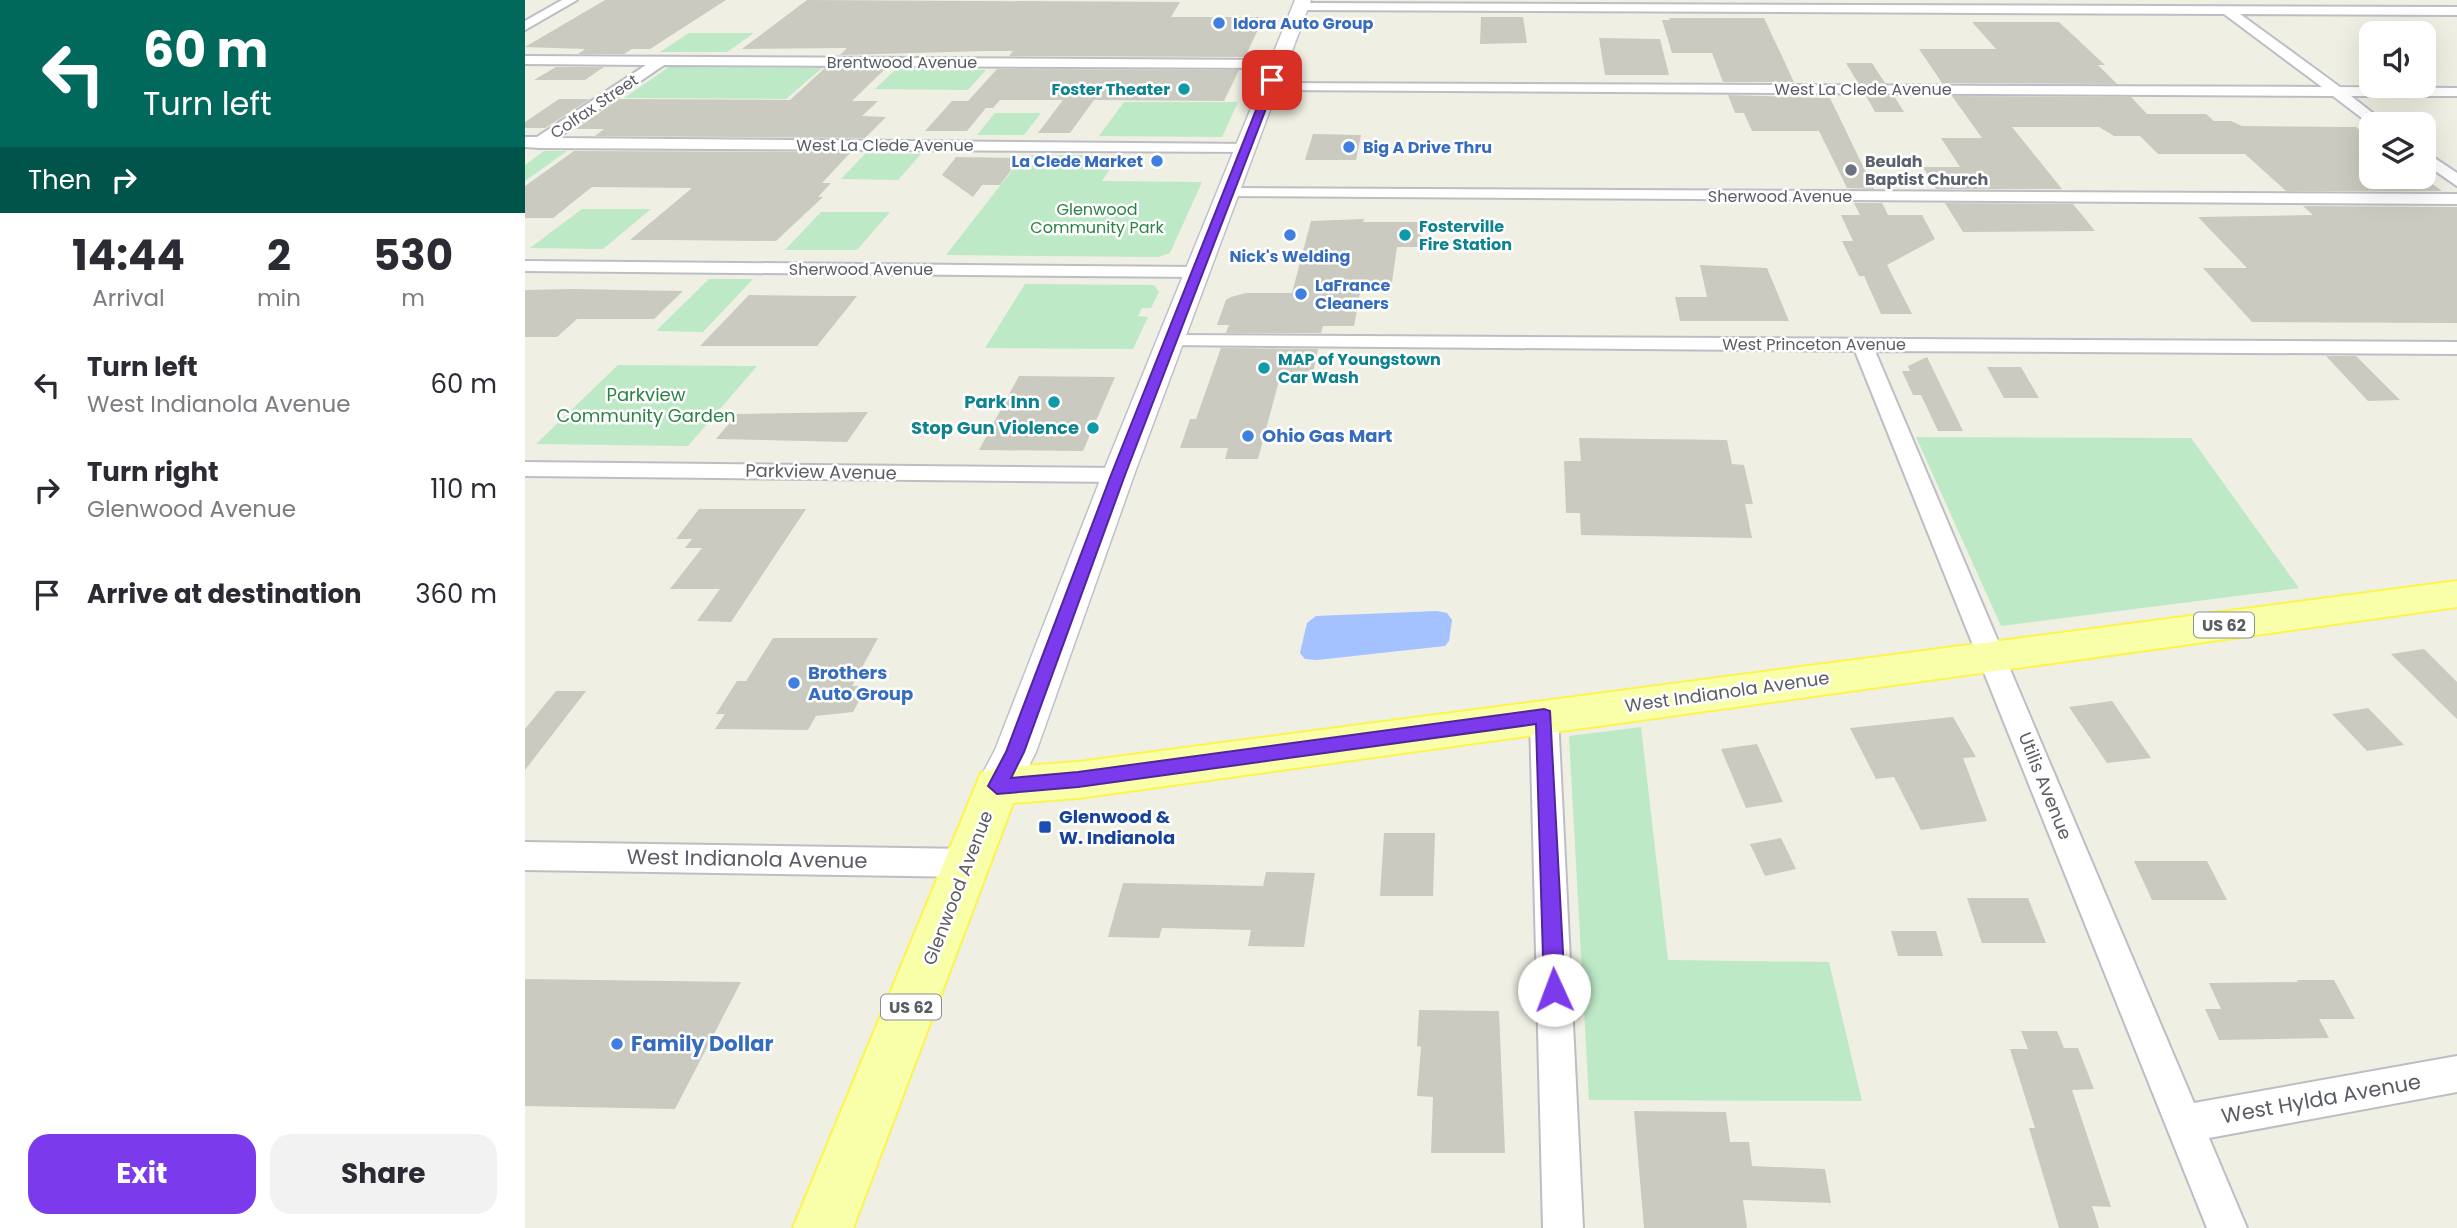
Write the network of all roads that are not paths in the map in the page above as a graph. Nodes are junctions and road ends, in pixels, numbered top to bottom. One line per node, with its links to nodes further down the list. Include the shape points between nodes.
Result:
1 (571, 0): 5 (street)
2 (1302, 4): 3 (street); 8 (main road, Glenwood Avenue)
3 (2227, 10): 4 (street); 9 (street)
4 (2457, 11)
5 (525, 26)
6 (525, 60): 7 (street, Brentwood Avenue)
7 (662, 60): 8 (street, Brentwood Avenue); 12 (street, Colfax Street)
8 (1274, 76): 9 (street, West La Clede Avenue); 13 (main road, Glenwood Avenue)
9 (2336, 91): 10 (street, West La Clede Avenue); 11 (street)
10 (2457, 92)
11 (2364, 112)
12 (533, 142): 13 (street, West La Clede Avenue); 14 (street, Colfax Street)
13 (1246, 147): 17 (main road, Glenwood Avenue)
14 (525, 152)
15 (2436, 165): 16 (street)
16 (2457, 181)
17 (1229, 193): 18 (street, Sherwood Avenue); 20 (main road, Glenwood Avenue)
18 (2457, 199)
19 (525, 266): 20 (street, Sherwood Avenue)
20 (1198, 272): 21 (main road, Glenwood Avenue)
21 (1172, 341): 22 (street, West Princeton Avenue); 25 (main road, Glenwood Avenue)
22 (1862, 344): 23 (street, West Princeton Avenue); 27 (street, Utilis Avenue)
23 (2457, 348)
24 (525, 469): 25 (street, Parkview Avenue)
25 (1118, 475): 29 (main road, Glenwood Avenue, via 1015,752)
26 (2457, 594): 27 (main road, West Indianola Avenue / US 62)
27 (1991, 657): 28 (main road, West Indianola Avenue / US 62); 33 (street, Utilis Avenue)
28 (1544, 716): 29 (main road, West Indianola Avenue / US 62, via 1078,780); 35 (street)
29 (997, 786): 31 (main road, Glenwood Avenue / US 62)
30 (525, 856): 31 (street, West Indianola Avenue)
31 (969, 863): 34 (main road, Glenwood Avenue / US 62)
32 (2457, 1074): 33 (street, West Hylda Avenue)
33 (2185, 1124): 36 (street, Utilis Avenue)
34 (823, 1228)
35 (1563, 1228)
36 (2227, 1228)

